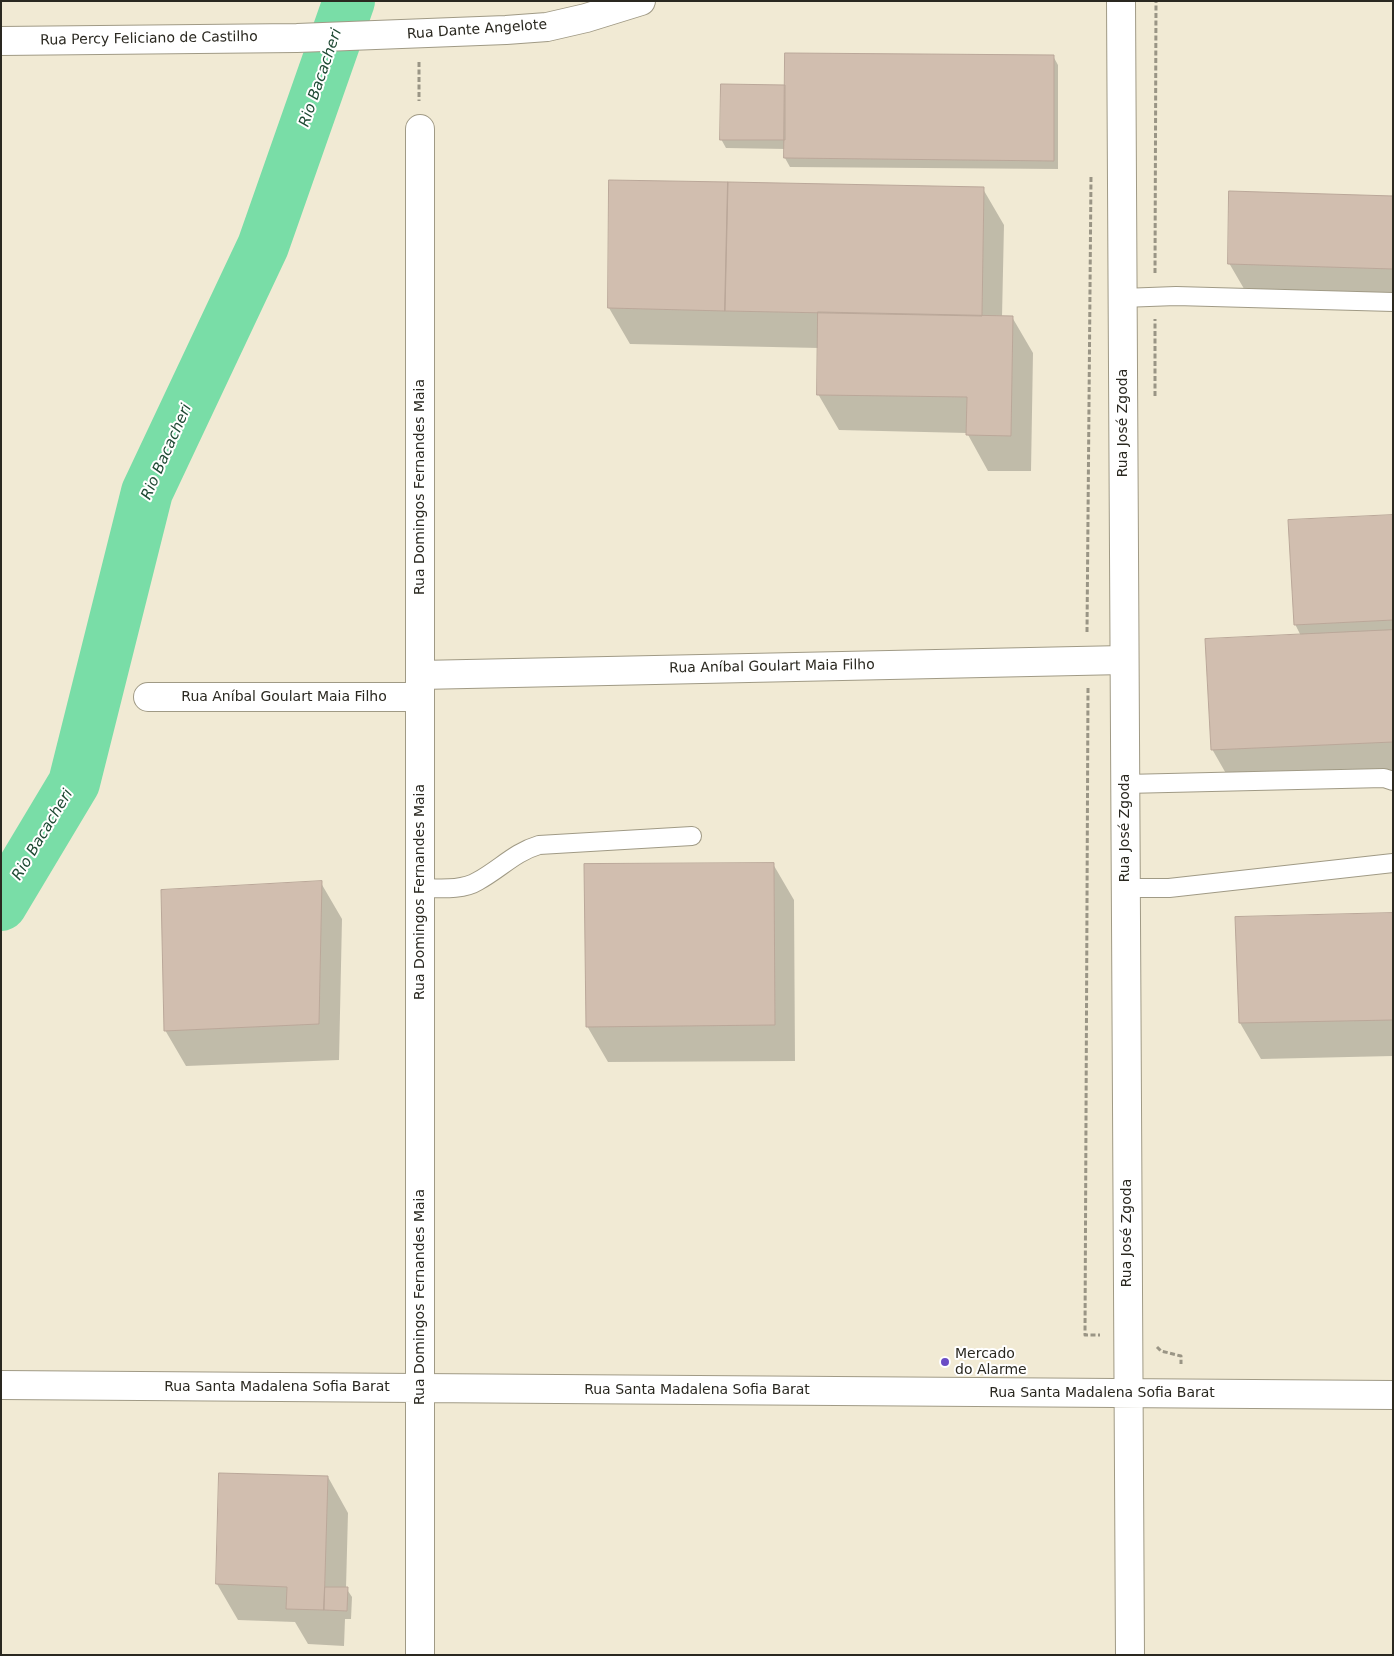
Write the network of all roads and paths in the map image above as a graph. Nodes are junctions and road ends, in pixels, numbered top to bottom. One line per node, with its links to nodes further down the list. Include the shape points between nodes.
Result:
1 (641, 1): 3 (street, Rua Dante Angelote, via 546,27)
2 (1121, 1): 8 (street, Rua José Zgoda)
3 (409, 35): 4 (street, Rua Dante Angelote); 6 (path)
4 (297, 38): 5 (street, Rua Percy Feliciano de Castilho)
5 (1, 41)
6 (420, 129): 12 (street, Rua Domingos Fernandes Maia)
7 (1091, 169): 10 (path)
8 (1122, 298): 9 (lane, via 1176,296); 11 (street, Rua José Zgoda)
9 (1393, 302)
10 (1087, 624)
11 (1124, 660): 12 (street, Rua Aníbal Goulart Maia Filho); 16 (street, Rua José Zgoda)
12 (420, 686): 14 (street, Rua Aníbal Goulart Maia Filho); 19 (street, Rua Domingos Fernandes Maia)
13 (1088, 688): 21 (path)
14 (148, 697)
15 (1393, 781): 16 (lane, via 1384,778)
16 (1125, 784): 20 (street, Rua José Zgoda)
17 (692, 836): 19 (lane, via 539,845 523,850 478,882 460,887)
18 (1393, 863): 20 (lane, via 1169,888)
19 (420, 888): 25 (street, Rua Domingos Fernandes Maia)
20 (1125, 888): 26 (street, Rua José Zgoda)
21 (1085, 1335)
22 (1154, 1344): 23 (path, via 1161,1351)
23 (1181, 1356)
24 (1, 1385): 25 (street, Rua Santa Madalena Sofia Barat)
25 (420, 1388): 26 (street, Rua Santa Madalena Sofia Barat); 28 (street, Rua Domingos Fernandes Maia)
26 (1128, 1393): 27 (street, Rua Santa Madalena Sofia Barat); 29 (street, Rua José Zgoda)
27 (1393, 1395)
28 (420, 1655)
29 (1130, 1655)

